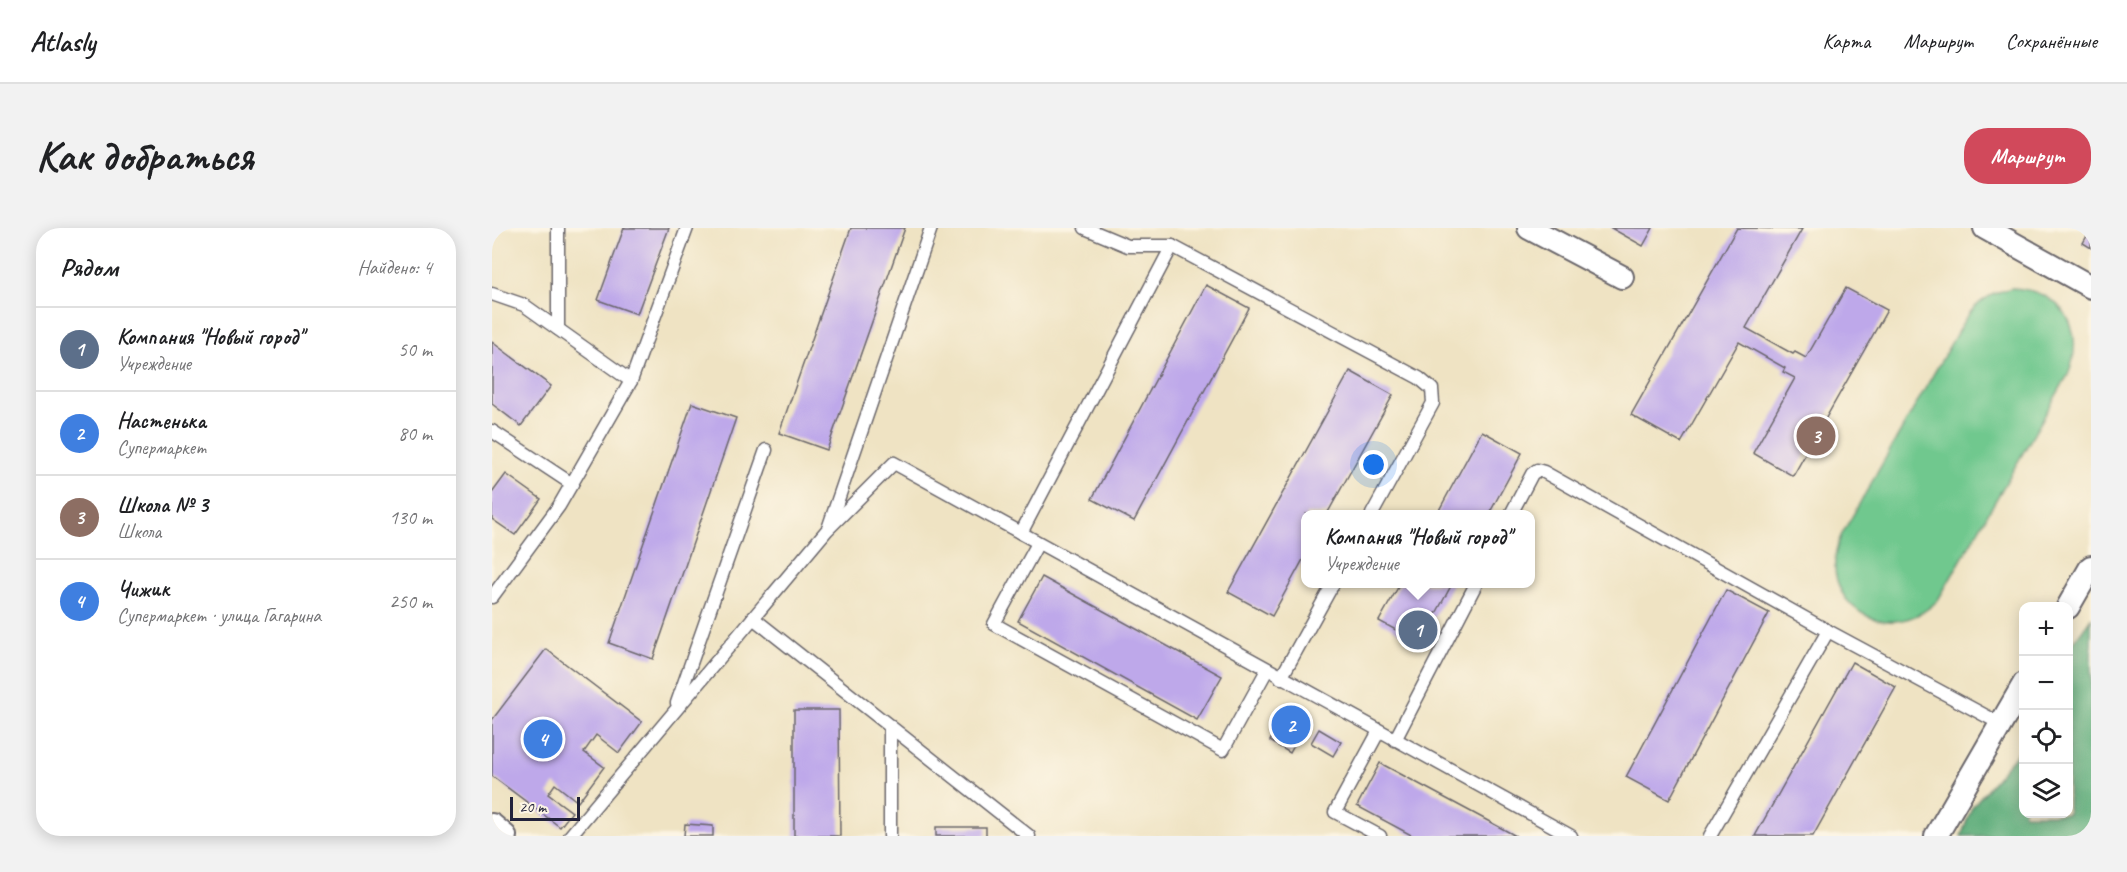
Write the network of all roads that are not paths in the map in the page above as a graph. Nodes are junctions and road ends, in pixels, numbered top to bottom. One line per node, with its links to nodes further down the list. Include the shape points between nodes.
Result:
1 (558, 228): 12 (lane)
2 (687, 228): 13 (lane)
3 (932, 228): 19 (lane)
4 (1085, 228): 8 (lane, via 1128,246)
5 (1529, 228): 9 (street)
6 (1985, 228): 7 (street)
7 (2009, 234): 10 (street)
8 (1172, 246): 17 (lane, via 1432,388 1433,403); 20 (lane)
9 (1622, 277)
10 (2091, 287)
11 (492, 294): 12 (lane, via 524,306)
12 (558, 329): 13 (lane)
13 (631, 381): 16 (lane)
14 (492, 431): 16 (lane)
15 (766, 450): 32 (lane)
16 (572, 484): 25 (lane)
17 (1374, 510)
18 (1513, 510): 28 (lane, via 1532,474 1537,470 1544,472)
19 (827, 530): 20 (lane, via 894,463); 27 (lane)
20 (1021, 533): 21 (lane)
21 (1038, 543): 29 (lane); 29 (lane, via 994,624 1223,750)
22 (2091, 567): 26 (street)
23 (1331, 588): 30 (lane)
24 (1474, 588): 36 (lane)
25 (492, 597)
26 (2070, 602)
27 (753, 618): 32 (lane); 34 (lane)
28 (1828, 631): 33 (lane); 44 (lane)
29 (1267, 670): 30 (lane)
30 (1281, 678): 35 (lane)
31 (2019, 693): 33 (street)
32 (674, 710): 39 (lane)
33 (2001, 724): 45 (street)
34 (890, 727): 40 (lane); 41 (lane)
35 (1379, 731): 36 (lane); 42 (lane, via 1335,812)
36 (1395, 740): 43 (lane)
37 (492, 825): 38 (street)
38 (505, 836)
39 (570, 836)
40 (890, 836)
41 (1029, 836)
42 (1380, 836)
43 (1571, 836)
44 (1710, 836)
45 (1936, 836)

